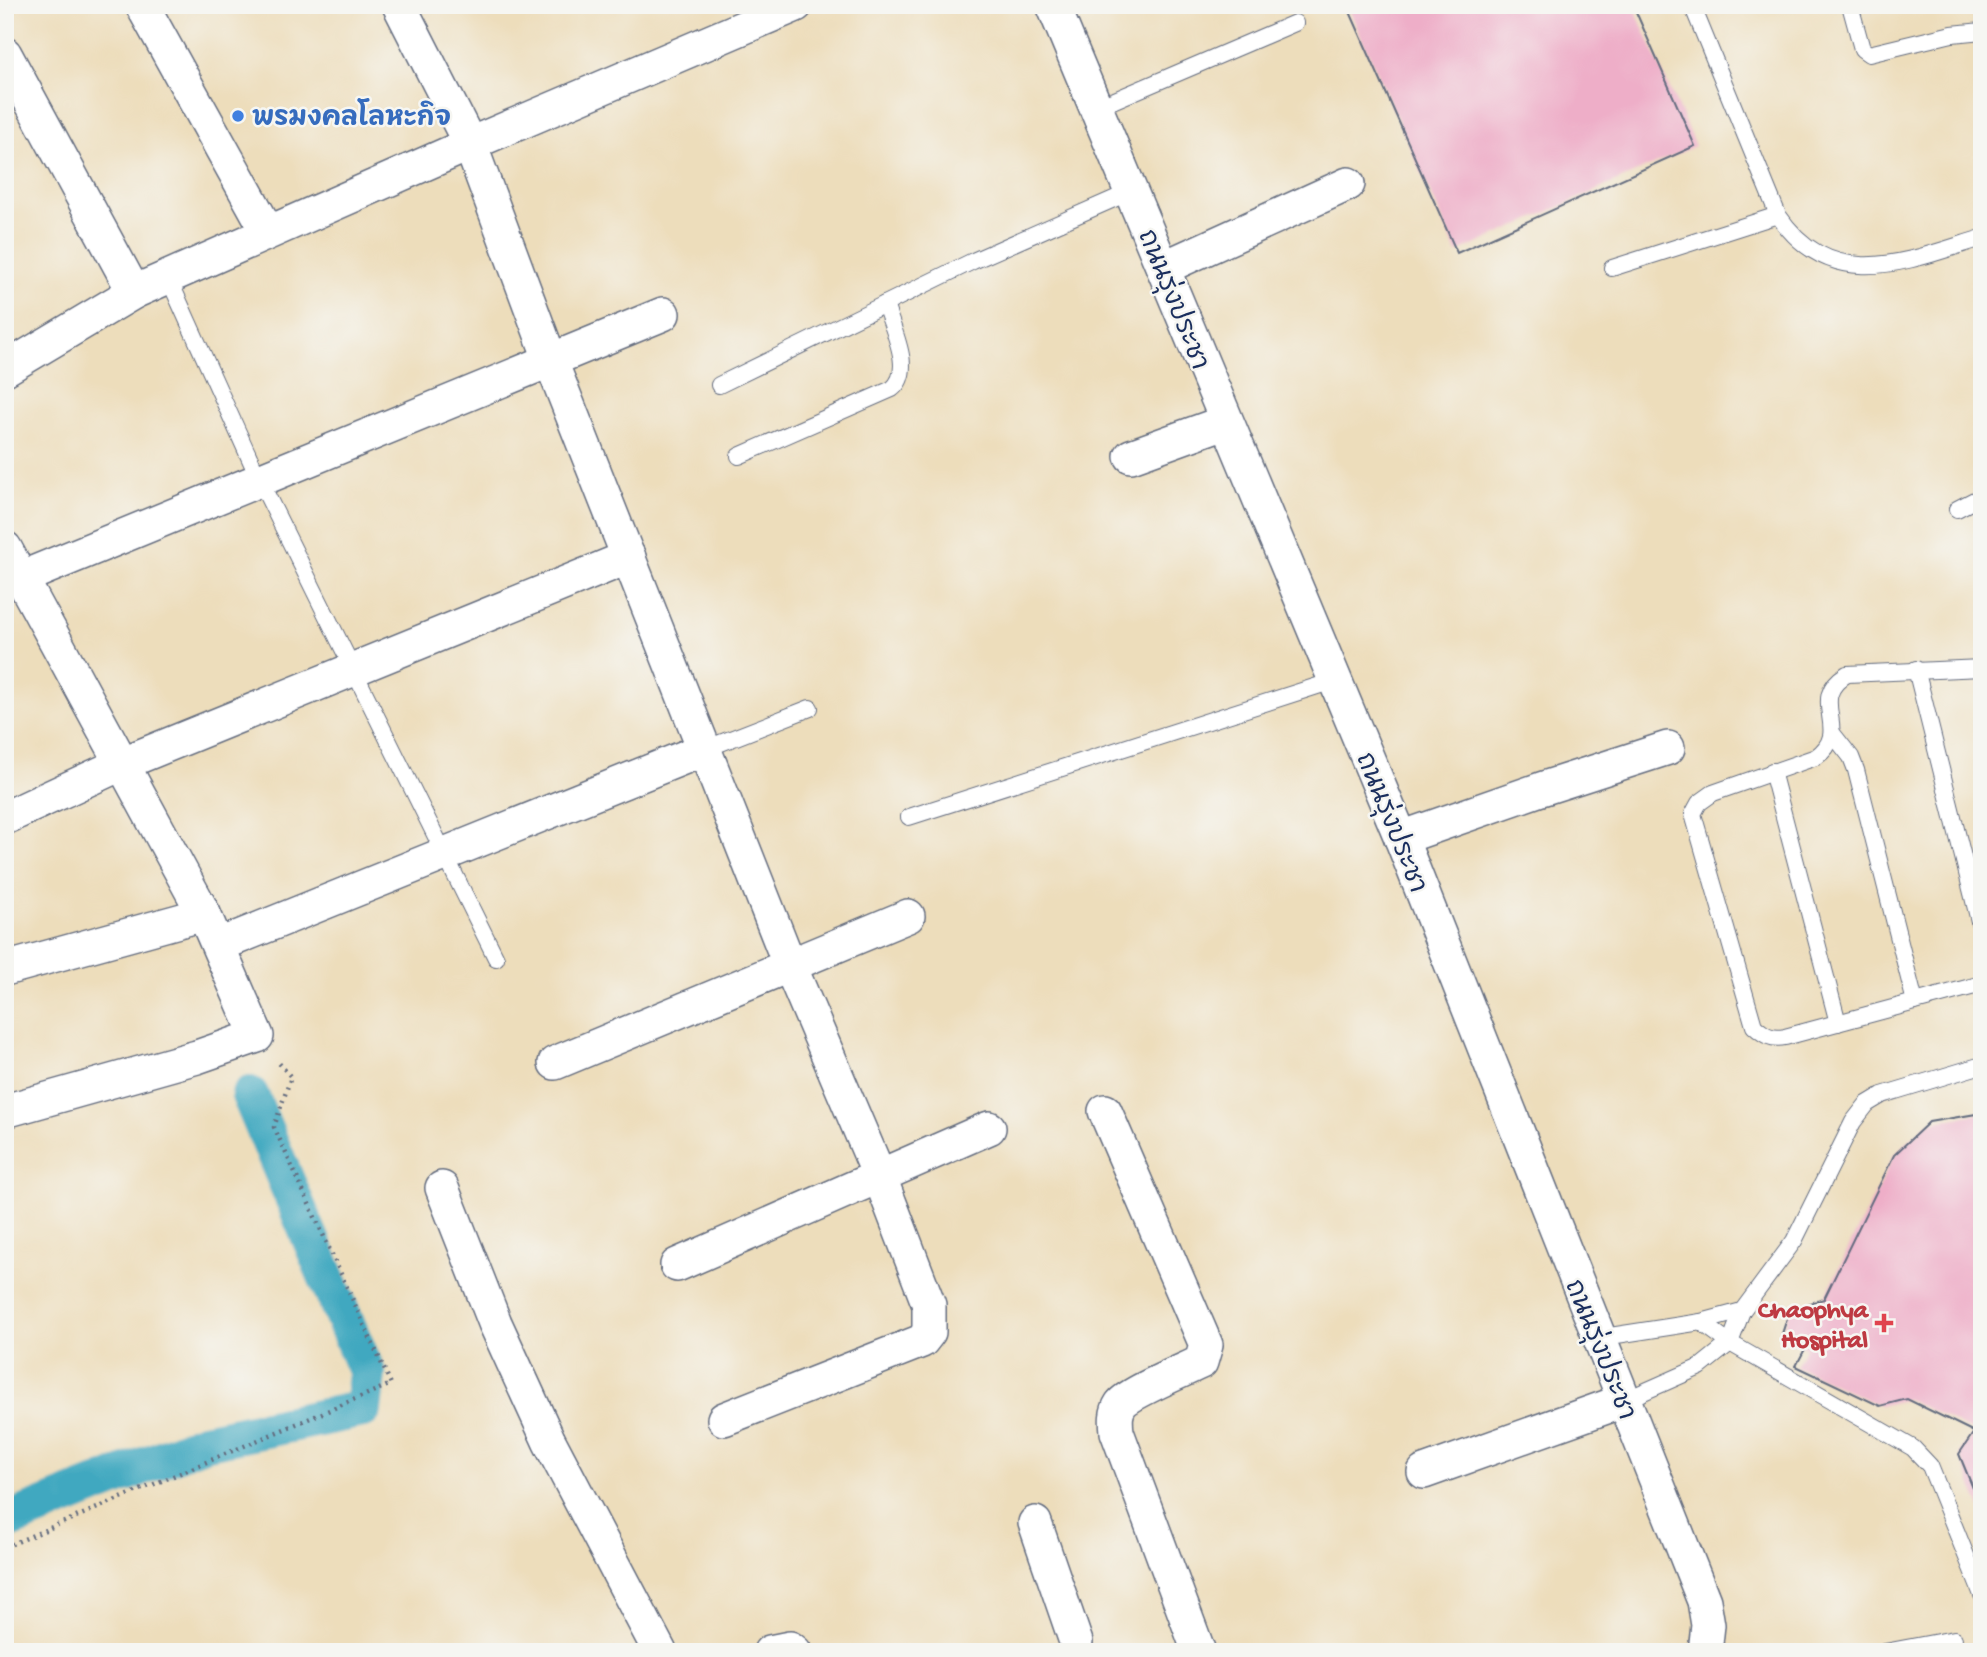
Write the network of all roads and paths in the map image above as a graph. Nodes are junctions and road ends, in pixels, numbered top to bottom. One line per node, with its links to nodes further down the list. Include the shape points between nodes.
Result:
1 (142, 5): 15 (street)
2 (399, 5): 11 (street)
3 (796, 5): 11 (street)
4 (1053, 5): 10 (street, ถนนรุ่งประชา)
5 (1692, 5): 14 (lane)
6 (1850, 5): 8 (lane, via 1862,48 1869,54)
7 (1294, 23): 10 (lane)
8 (1982, 31)
9 (5, 54): 20 (street)
10 (1096, 107): 13 (street, ถนนรุ่งประชา)
11 (470, 144): 15 (street); 23 (street)
12 (1348, 184): 17 (street)
13 (1132, 191): 17 (street, ถนนรุ่งประชา); 21 (lane)
14 (1778, 215): 16 (lane, via 1809,250 1840,264 1869,267 1912,260); 18 (lane)
15 (268, 232): 19 (street)
16 (1982, 238)
17 (1163, 268): 26 (street, ถนนรุ่งประชา)
18 (1612, 268)
19 (168, 277): 20 (street); 29 (lane)
20 (134, 292): 24 (street)
21 (885, 304): 25 (lane); 27 (lane, via 904,370 900,382)
22 (663, 314): 23 (street)
23 (550, 359): 29 (street); 33 (street)
24 (5, 369)
25 (719, 385)
26 (1225, 422): 28 (street); 38 (street, ถนนรุ่งประชา)
27 (739, 456)
28 (1131, 456)
29 (259, 479): 34 (street); 35 (lane)
30 (1982, 496): 31 (lane)
31 (1957, 509)
32 (5, 548): 34 (street)
33 (629, 557): 35 (street); 42 (street)
34 (21, 578): 43 (street)
35 (355, 667): 43 (street); 48 (lane)
36 (1982, 668): 37 (lane)
37 (1916, 669): 40 (lane, via 1847,674 1833,683 1828,696); 51 (lane)
38 (1333, 681): 45 (lane); 47 (street, ถนนรุ่งประชา)
39 (810, 708): 42 (lane)
40 (1832, 733): 44 (lane, via 1826,750 1816,757); 57 (lane, via 1856,770)
41 (1668, 748): 47 (street)
42 (705, 749): 48 (street); 54 (street)
43 (121, 764): 46 (street); 49 (street)
44 (1772, 771): 58 (lane); 58 (lane, via 1713,793 1699,803 1693,814 1698,838 1754,1026 1776,1039)
45 (909, 817)
46 (5, 818)
47 (1401, 838): 70 (street, ถนนรุ่งประชา)
48 (446, 854): 52 (street); 53 (lane)
49 (204, 914): 52 (street); 55 (street)
50 (908, 916): 54 (street)
51 (1982, 933)
52 (219, 945): 59 (street)
53 (496, 958)
54 (790, 967): 60 (street); 65 (street)
55 (5, 969)
56 (1982, 984): 57 (lane)
57 (1916, 1002): 58 (lane)
58 (1838, 1023)
59 (257, 1036): 62 (street); 76 (path, via 291,1077 274,1127 391,1384)
60 (555, 1063)
61 (1982, 1066): 68 (lane, via 1867,1104 1853,1122 1794,1241)
62 (5, 1111)
63 (1105, 1111): 84 (street, via 1206,1345 1202,1362 1128,1400 1115,1418)
64 (989, 1128): 65 (street)
65 (879, 1175): 67 (street); 73 (street, via 929,1305 929,1332 922,1340)
66 (442, 1188): 81 (street, via 495,1323 550,1441)
67 (677, 1265)
68 (1742, 1311): 69 (lane); 71 (lane)
69 (1701, 1322): 70 (lane); 71 (lane)
70 (1597, 1338): 72 (street, ถนนรุ่งประชา)
71 (1730, 1343): 72 (lane, via 1700,1367); 77 (lane, via 1913,1448 1930,1466)
72 (1623, 1401): 74 (street); 80 (street, ถนนรุ่งประชา, via 1704,1601)
73 (724, 1419)
74 (1424, 1472)
75 (1035, 1523): 79 (street)
76 (5, 1548)
77 (1982, 1595)
78 (1954, 1639): 85 (lane)
79 (1069, 1649)
80 (1708, 1650)
81 (660, 1652)
82 (770, 1652): 83 (street, via 790,1648)
83 (795, 1652)
84 (1199, 1652)
85 (1885, 1652)

